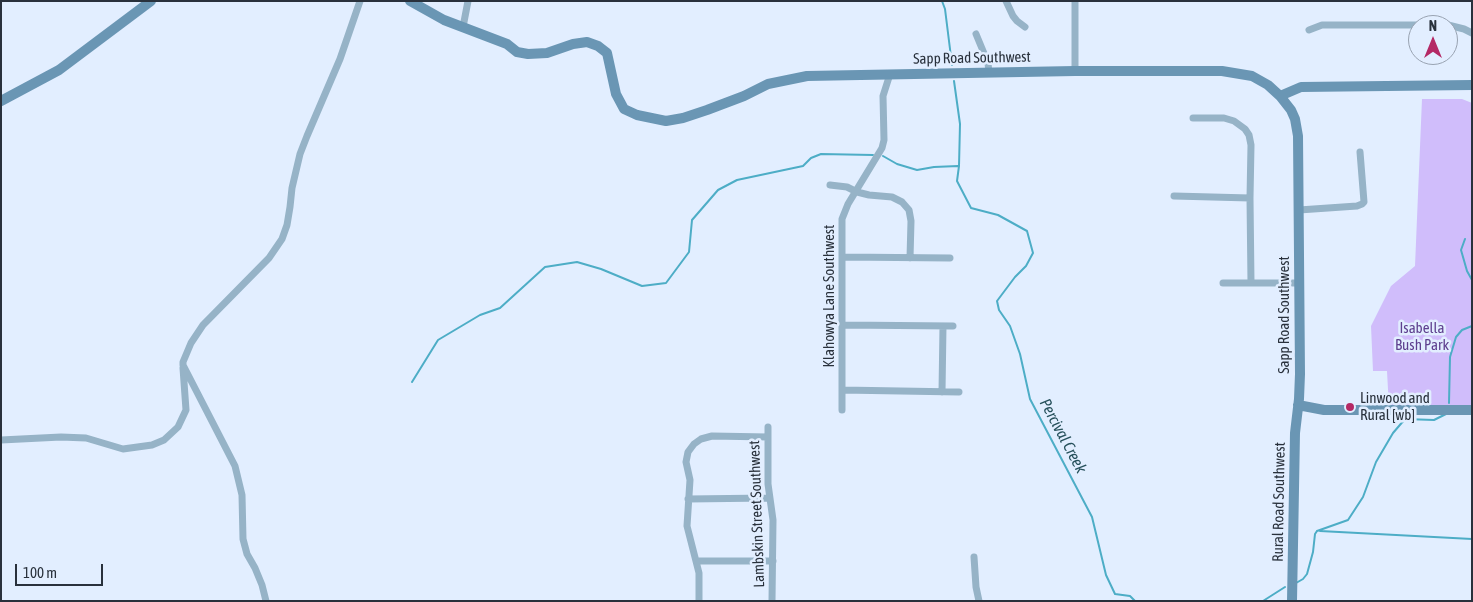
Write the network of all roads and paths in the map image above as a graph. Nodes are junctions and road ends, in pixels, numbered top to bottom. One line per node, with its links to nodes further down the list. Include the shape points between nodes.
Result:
1 (150, 1): 19 (street, via 60,70)
2 (360, 1): 36 (street, via 340,59 300,154 282,239 270,258 203,325 191,343)
3 (410, 1): 8 (street, Sapp Road Southwest)
4 (468, 1): 8 (street)
5 (1006, 1): 9 (street, via 1016,21)
6 (1075, 1): 14 (street)
7 (1408, 25): 11 (street, via 1322,25)
8 (463, 27): 16 (street, Sapp Road Southwest, via 528,54 547,53 587,42 598,46 607,53 616,94 624,108 637,115 666,121 683,118 788,79)
9 (1025, 27)
10 (1458, 28): 12 (street)
11 (1310, 30)
12 (1472, 33)
13 (976, 34): 15 (street)
14 (1075, 71): 15 (street, Sapp Road Southwest); 18 (street, Sapp Road Southwest, via 1235,72 1257,78)
15 (989, 73): 16 (street, Sapp Road Southwest)
16 (890, 74): 23 (street, Klahowya Lane Southwest, via 883,96 882,148)
17 (1472, 85): 18 (street, via 1301,87)
18 (1280, 96): 26 (street, Sapp Road Southwest, via 1295,119 1298,136)
19 (1, 101)
20 (1193, 118): 25 (street, via 1228,119 1245,129 1251,145)
21 (1360, 152): 26 (street, via 1362,204)
22 (830, 185): 23 (street, via 847,186)
23 (856, 192): 27 (street, Klahowya Lane Southwest, via 842,219); 28 (street, via 892,197 902,202 911,221)
24 (1174, 196): 25 (street)
25 (1250, 198): 31 (street)
26 (1299, 210): 32 (street, Sapp Road Southwest)
27 (843, 258): 28 (street); 33 (street, Klahowya Lane Southwest)
28 (910, 258): 29 (street)
29 (950, 258)
30 (1223, 283): 31 (street)
31 (1251, 283): 32 (street)
32 (1298, 283): 40 (street, Sapp Road Southwest)
33 (843, 325): 34 (street); 37 (street, Klahowya Lane Southwest)
34 (943, 326): 35 (street); 38 (street)
35 (953, 326)
36 (183, 365): 45 (street, via 186,410 178,427 164,440 152,445 122,449 86,438); 51 (street, via 235,466 242,495 243,539)
37 (842, 390): 38 (street); 41 (street, Klahowya Lane Southwest)
38 (942, 392): 39 (street)
39 (959, 392)
40 (1298, 405): 42 (street, via 1324,410); 55 (street, Rural Road Southwest)
41 (842, 410)
42 (1472, 410)
43 (768, 427): 44 (street, Lambskin Street Southwest)
44 (768, 437): 46 (street, Lambskin Street Southwest); 47 (street, via 712,436 694,444 686,462 690,480)
45 (1, 440)
46 (769, 498): 47 (street); 50 (street, Lambskin Street Southwest, via 773,520)
47 (688, 499): 49 (street, via 687,526)
48 (974, 557): 54 (street)
49 (696, 561): 50 (street); 52 (street)
50 (773, 561): 53 (street, Lambskin Street Southwest)
51 (266, 601)
52 (699, 601)
53 (772, 601)
54 (980, 601)
55 (1292, 601)

